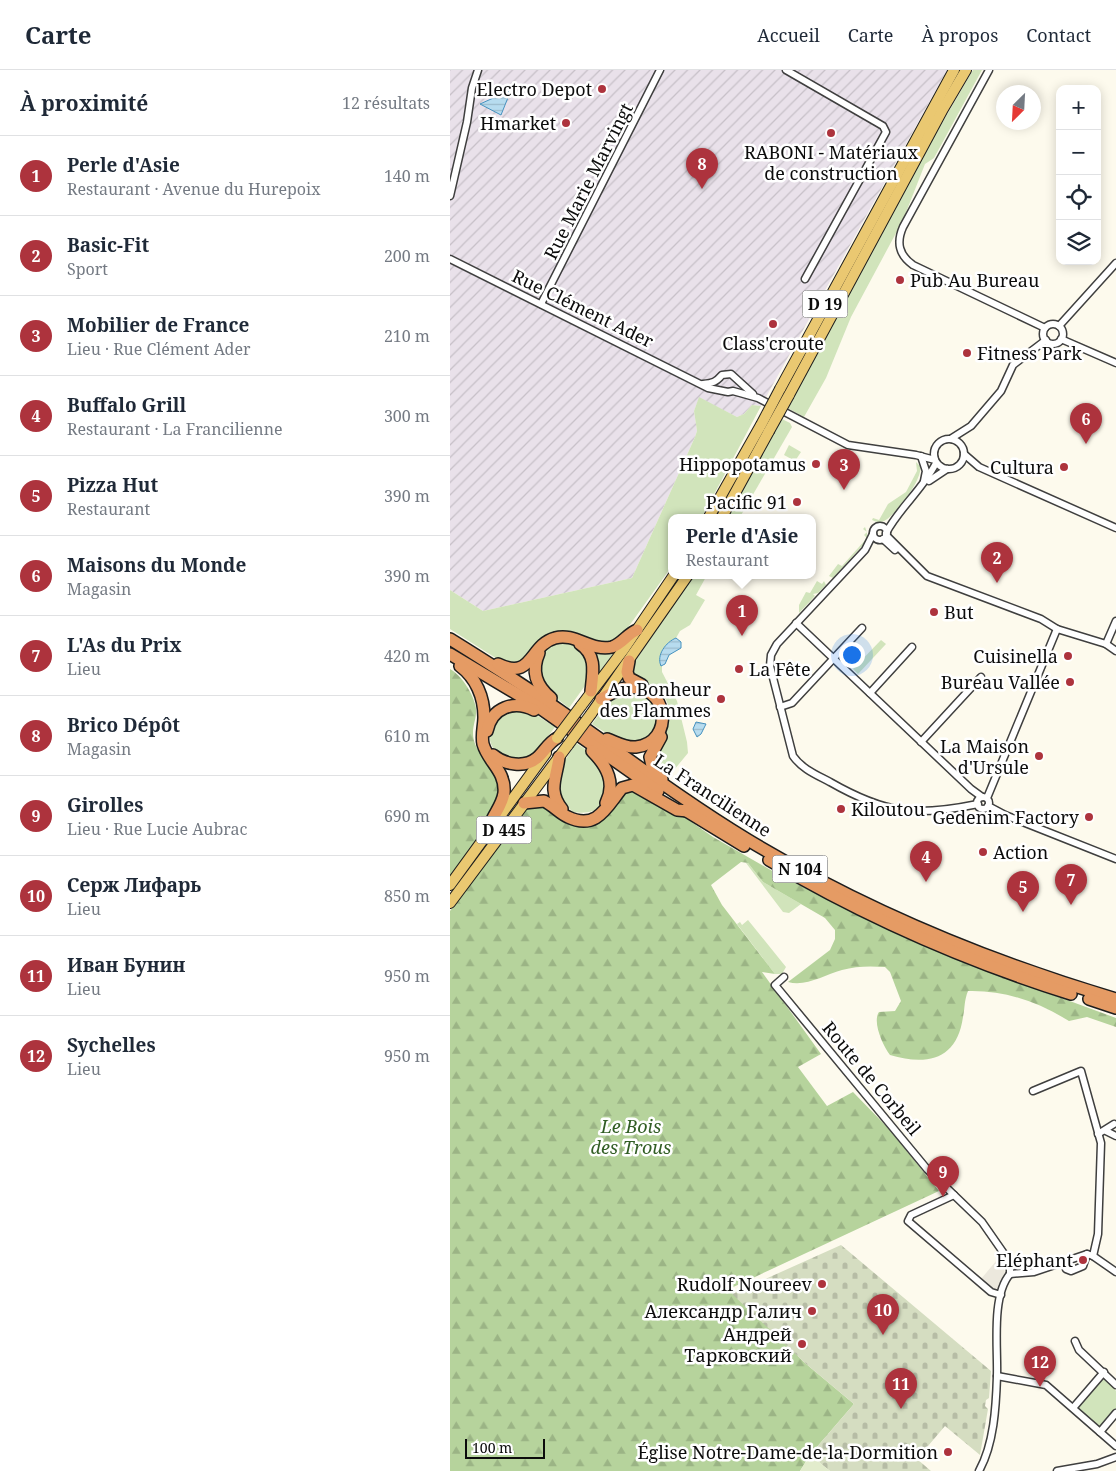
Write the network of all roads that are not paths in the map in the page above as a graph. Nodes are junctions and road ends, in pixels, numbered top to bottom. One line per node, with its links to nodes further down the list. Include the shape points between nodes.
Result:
1 (478, 70): 7 (street)
2 (660, 70): 11 (street, Rue Marie Marvingt)
3 (786, 70): 10 (street, via 883,126 886,132)
4 (954, 70): 24 (main road, D 19, bridge, via 780,389)
5 (966, 70): 24 (main road, D 19, bridge, via 789,395)
6 (990, 70): 13 (street, via 903,227 899,244 913,265)
7 (450, 196)
8 (450, 259): 11 (street, Rue Clément Ader)
9 (1116, 263): 12 (street)
10 (804, 279)
11 (541, 304): 19 (street, Rue Clément Ader)
12 (1059, 326): 13 (street, via 1053,324); 14 (street, via 1063,332)
13 (1045, 328): 15 (street, via 1043,335)
14 (1061, 339): 15 (street, via 1054,344); 16 (street)
15 (1046, 340): 23 (street, via 1014,365 1001,392)
16 (1116, 363)
17 (719, 381): 18 (street, via 728,373); 19 (street); 21 (street)
18 (737, 381): 20 (street); 22 (street, Rue Clément Ader)
19 (702, 384): 21 (street, Rue Clément Ader)
20 (733, 390): 21 (street, Rue Clément Ader); 22 (street, Rue Clément Ader)
21 (723, 391)
22 (758, 398): 29 (street, Rue Clément Ader, via 842,443)
23 (971, 426): 25 (street); 26 (street)
24 (765, 428): 35 (main road, D 19); 36 (main road, D 19)
25 (952, 438): 26 (street); 27 (street, via 943,439)
26 (962, 446): 28 (street)
27 (934, 448): 29 (street); 30 (street)
28 (964, 454): 31 (street); 32 (street)
29 (918, 455): 30 (street, Rue Clément Ader); 34 (street, via 926,471)
30 (935, 461): 33 (street); 34 (street)
31 (959, 465): 32 (street); 33 (street)
32 (979, 467): 39 (street)
33 (947, 469): 34 (street)
34 (922, 486): 37 (street)
35 (711, 514)
36 (723, 514)
37 (897, 515): 38 (street); 41 (street)
38 (880, 527): 40 (street); 41 (street)
39 (1116, 528)
40 (873, 534): 41 (street, via 875,538); 42 (street)
41 (884, 537): 42 (street); 48 (street, via 910,564 933,579 1041,619)
42 (865, 550): 46 (street)
43 (671, 579): 49 (main road)
44 (685, 579): 57 (main road)
45 (1116, 621): 51 (street)
46 (796, 623): 55 (street); 62 (street, via 771,655 771,671)
47 (862, 628): 55 (street)
48 (1057, 629): 51 (street); 70 (street, via 992,791)
49 (637, 630): 56 (highway, via 610,647 596,647 571,637 555,638 541,646 532,660 518,669); 59 (main road)
50 (450, 639): 56 (highway, La Francilienne / N 104)
51 (1106, 644): 53 (street)
52 (912, 647): 60 (street)
53 (1116, 651)
54 (450, 654): 64 (highway, La Francilienne / N 104); 73 (highway, via 473,679 480,692 484,714 483,743 498,766 503,782 503,799 489,824)
55 (833, 658): 60 (street); 62 (street, via 792,703)
56 (484, 661): 63 (highway, La Francilienne / N 104)
57 (629, 661): 61 (main road); 69 (highway, via 628,678 656,693 666,708 665,728 650,757 653,770 668,783)
58 (981, 677): 67 (street)
59 (591, 691): 63 (highway, via 594,666 588,650 571,640 550,643 535,662 535,675); 65 (main road, D 445, bridge)
60 (870, 693): 67 (street)
61 (601, 699): 66 (highway, via 627,688 646,690 659,702 663,717 658,734 644,745 626,747 608,739); 68 (main road, D 445, bridge)
62 (780, 707): 70 (street, via 797,762 847,792 903,812 968,806)
63 (559, 710): 66 (highway, La Francilienne / N 104)
64 (546, 712): 65 (highway, via 514,705 499,711 489,722 487,730 490,750 500,761 523,764 536,758); 66 (highway, La Francilienne / N 104)
65 (557, 738): 73 (main road, D 445)
66 (593, 740): 68 (highway, via 590,749 605,767 610,782 608,801 601,811 574,815 558,804 553,784); 69 (highway, La Francilienne / N 104); 72 (highway, La Francilienne / N 104)
67 (921, 742): 70 (street)
68 (559, 756): 71 (main road, D 445)
69 (672, 792): 79 (highway, La Francilienne / N 104, via 749,841 870,905 973,950)
70 (982, 800): 74 (street, via 1005,816)
71 (524, 803): 72 (highway, via 544,801 568,817 587,820 606,812 622,788 633,785 678,810); 76 (main road, D 445)
72 (688, 811): 78 (highway, La Francilienne / N 104, via 792,874 866,912 970,958)
73 (489, 832): 75 (main road, D 445)
74 (1116, 858)
75 (450, 885)
76 (450, 903)
77 (784, 977): 89 (street, Route de Corbeil, via 775,985 927,1168)
78 (1044, 985): 82 (highway, La Francilienne / N 104); 83 (highway, via 1055,993)
79 (1100, 994): 80 (highway); 81 (highway, La Francilienne / N 104)
80 (1116, 994)
81 (1116, 999)
82 (1116, 1008)
83 (1116, 1014)
84 (1033, 1091): 87 (street, via 1080,1071)
85 (1114, 1124): 86 (street)
86 (1106, 1131): 87 (street); 88 (street)
87 (1098, 1134): 90 (street, via 1101,1143 1098,1242)
88 (1116, 1136)
89 (954, 1195): 93 (street, Route de Corbeil, via 986,1227 1008,1262); 94 (street, via 910,1216 908,1221 987,1289)
90 (1090, 1255): 91 (street); 91 (street, via 1083,1266 1074,1270 1066,1269); 92 (street)
91 (1064, 1261): 93 (street, via 1034,1272)
92 (1116, 1272)
93 (1010, 1274): 94 (street)
94 (1001, 1296): 97 (street)
95 (1074, 1341): 96 (street, via 1079,1350)
96 (1104, 1372): 98 (street); 99 (street)
97 (997, 1376): 99 (street, via 1044,1383); 104 (street, via 988,1450)
98 (1116, 1386)
99 (1073, 1408): 101 (street)
100 (1116, 1413): 101 (street)
101 (1100, 1432): 102 (street)
102 (1116, 1446)
103 (1116, 1457): 105 (street)
104 (979, 1471)
105 (1057, 1471)

